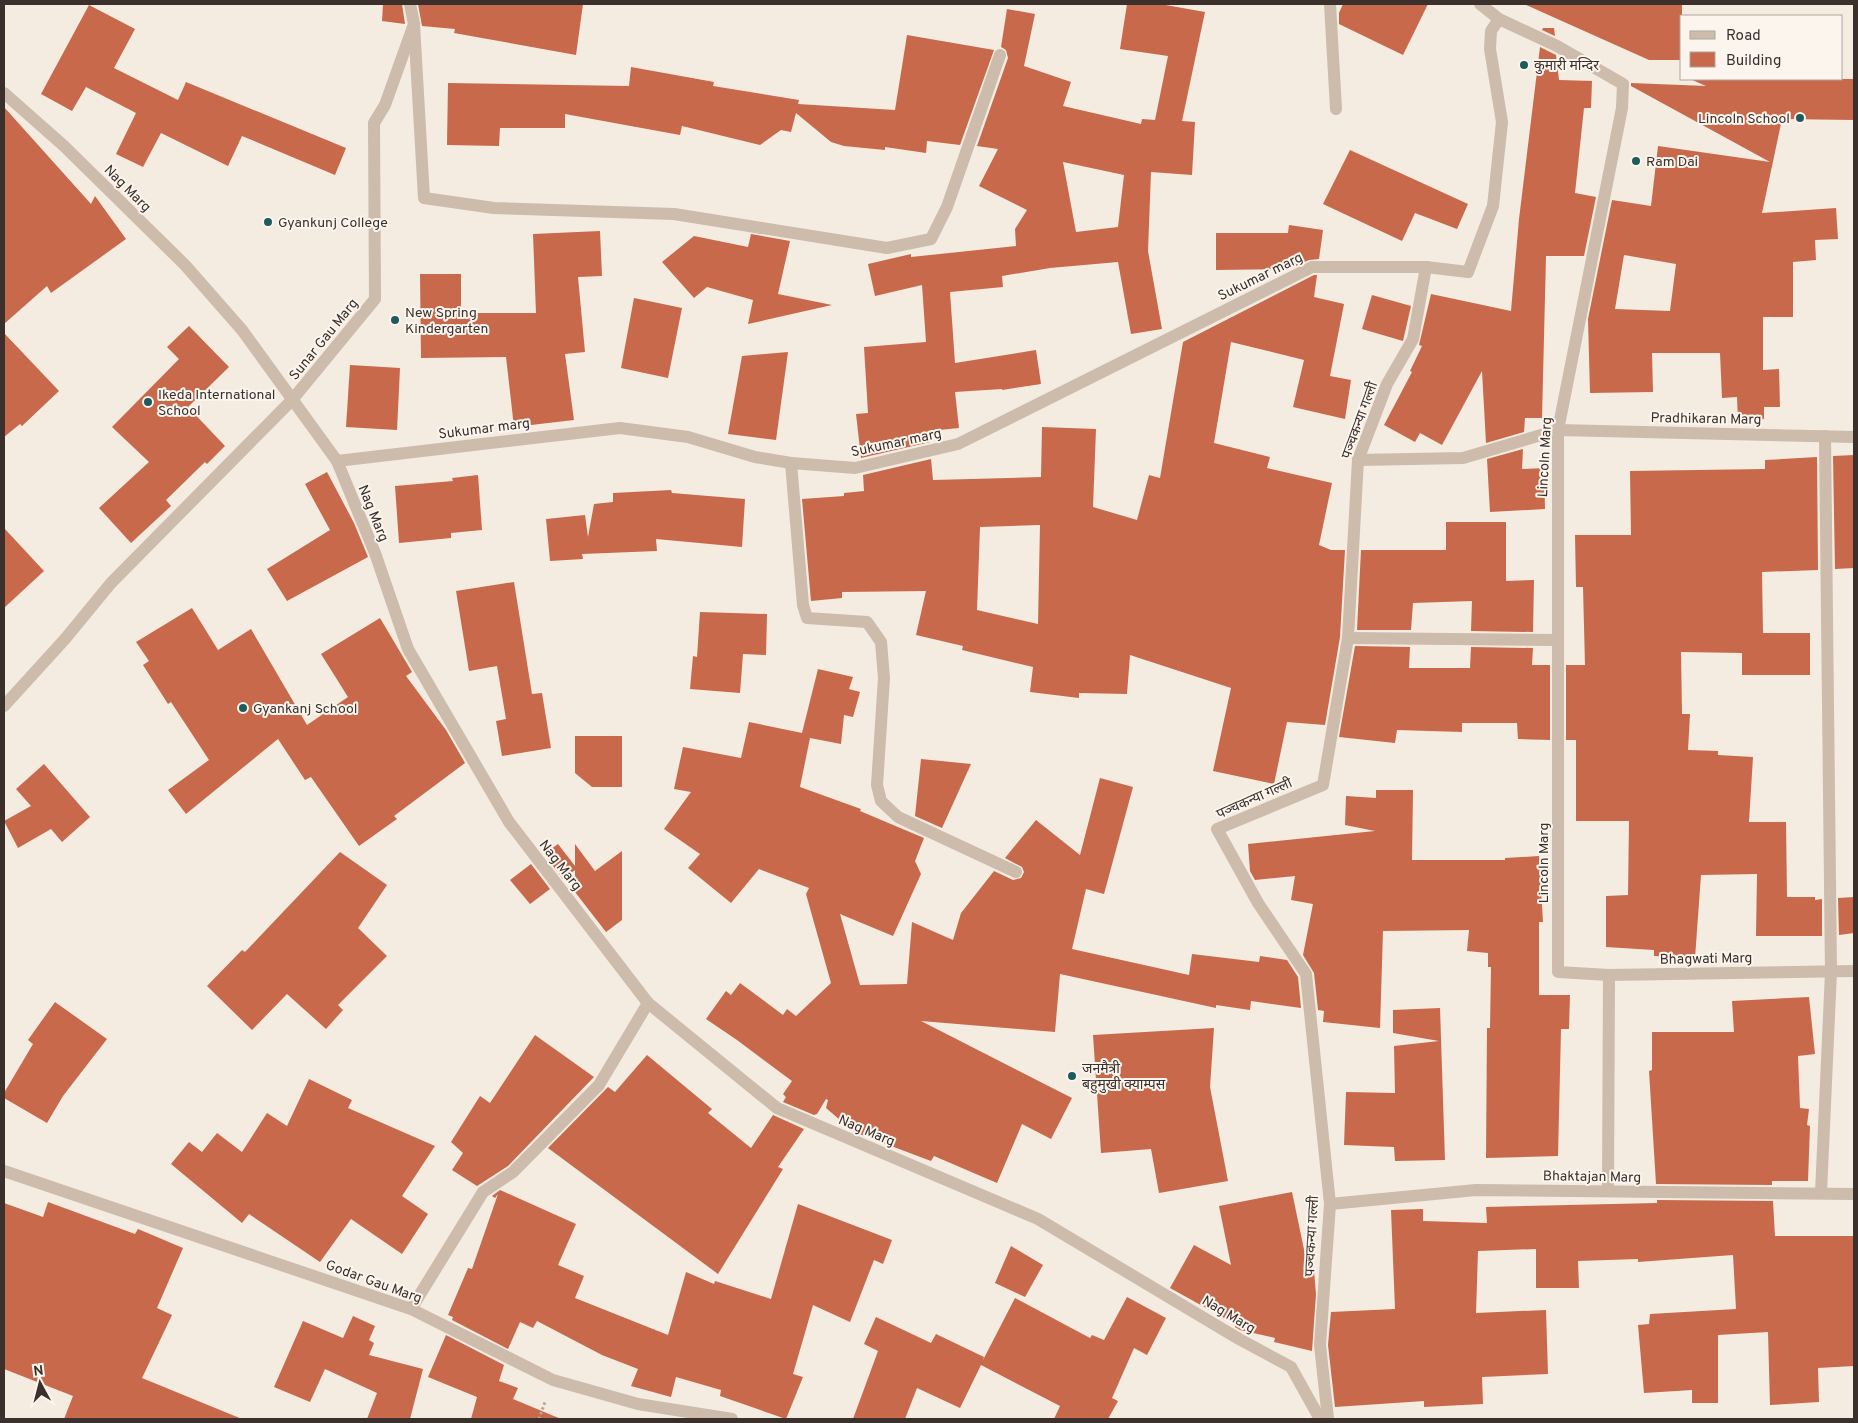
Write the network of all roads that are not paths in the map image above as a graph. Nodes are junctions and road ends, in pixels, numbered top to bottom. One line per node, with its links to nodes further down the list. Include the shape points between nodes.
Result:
1 (410, 4): 5 (street)
2 (1330, 4): 8 (street)
3 (1480, 4): 4 (street, Lincoln Marg)
4 (1499, 19): 9 (street, Sukumar marg, via 1491,31 1490,49 1502,122 1493,206 1468,272); 11 (street, Lincoln Marg, via 1558,46 1623,84 1622,108)
5 (414, 24): 6 (street, via 424,198 494,208 674,214 887,248 931,239 947,208); 10 (street, Sunar Gau Marg, via 385,105 374,123 375,299)
6 (1000, 55)
7 (4, 93): 10 (street, Nag Marg, via 64,146 185,265 242,330)
8 (1336, 109)
9 (1426, 267): 14 (street, पञ्चकन्या गल्ली, via 1413,339 1387,384); 16 (street, Sukumar marg, via 1312,267 958,444 855,468)
10 (292, 400): 15 (street, Nag Marg); 19 (street, Sunar Gau Marg, via 111,583)
11 (1558, 430): 12 (street, Pradhikaran Marg); 14 (street, Pradhikaran Marg, via 1463,458); 18 (street, Lincoln Marg)
12 (1825, 436): 13 (street, Pradhikaran Marg); 23 (street)
13 (1854, 437)
14 (1358, 460): 17 (street, पञ्चकन्या गल्ली)
15 (337, 461): 16 (street, Sukumar marg, via 620,428 688,437 755,457); 25 (street, Nag Marg, via 408,649 509,822)
16 (791, 463): 20 (street, via 803,605 807,618 867,622 881,642 884,678 876,785 881,801 898,817)
17 (1348, 638): 18 (street); 30 (street, पञ्चकन्या गल्ली, via 1323,785 1217,829 1258,903 1306,974)
18 (1556, 640): 22 (street, Lincoln Marg)
19 (4, 706)
20 (1016, 872)
21 (1854, 971): 23 (street, Bhagwati Marg)
22 (1558, 972): 24 (street, Bhagwati Marg)
23 (1831, 972): 24 (street, Bhagwati Marg); 28 (street)
24 (1609, 975): 27 (street)
25 (648, 1003): 31 (street, via 599,1085 513,1172 483,1192); 33 (street, Nag Marg, via 777,1108 1038,1219 1291,1367)
26 (4, 1171): 31 (street, Godar Gau Marg)
27 (1608, 1191): 28 (street, Bhaktajan Marg); 30 (street, Bhaktajan Marg, via 1476,1190)
28 (1821, 1193): 29 (street, Bhaktajan Marg)
29 (1854, 1194)
30 (1330, 1204): 34 (street, पञ्चकन्या गल्ली, via 1320,1345)
31 (411, 1309): 32 (street, Godar Gau Marg, via 553,1380 638,1404)
32 (732, 1419)
33 (1320, 1419)
34 (1328, 1419)

